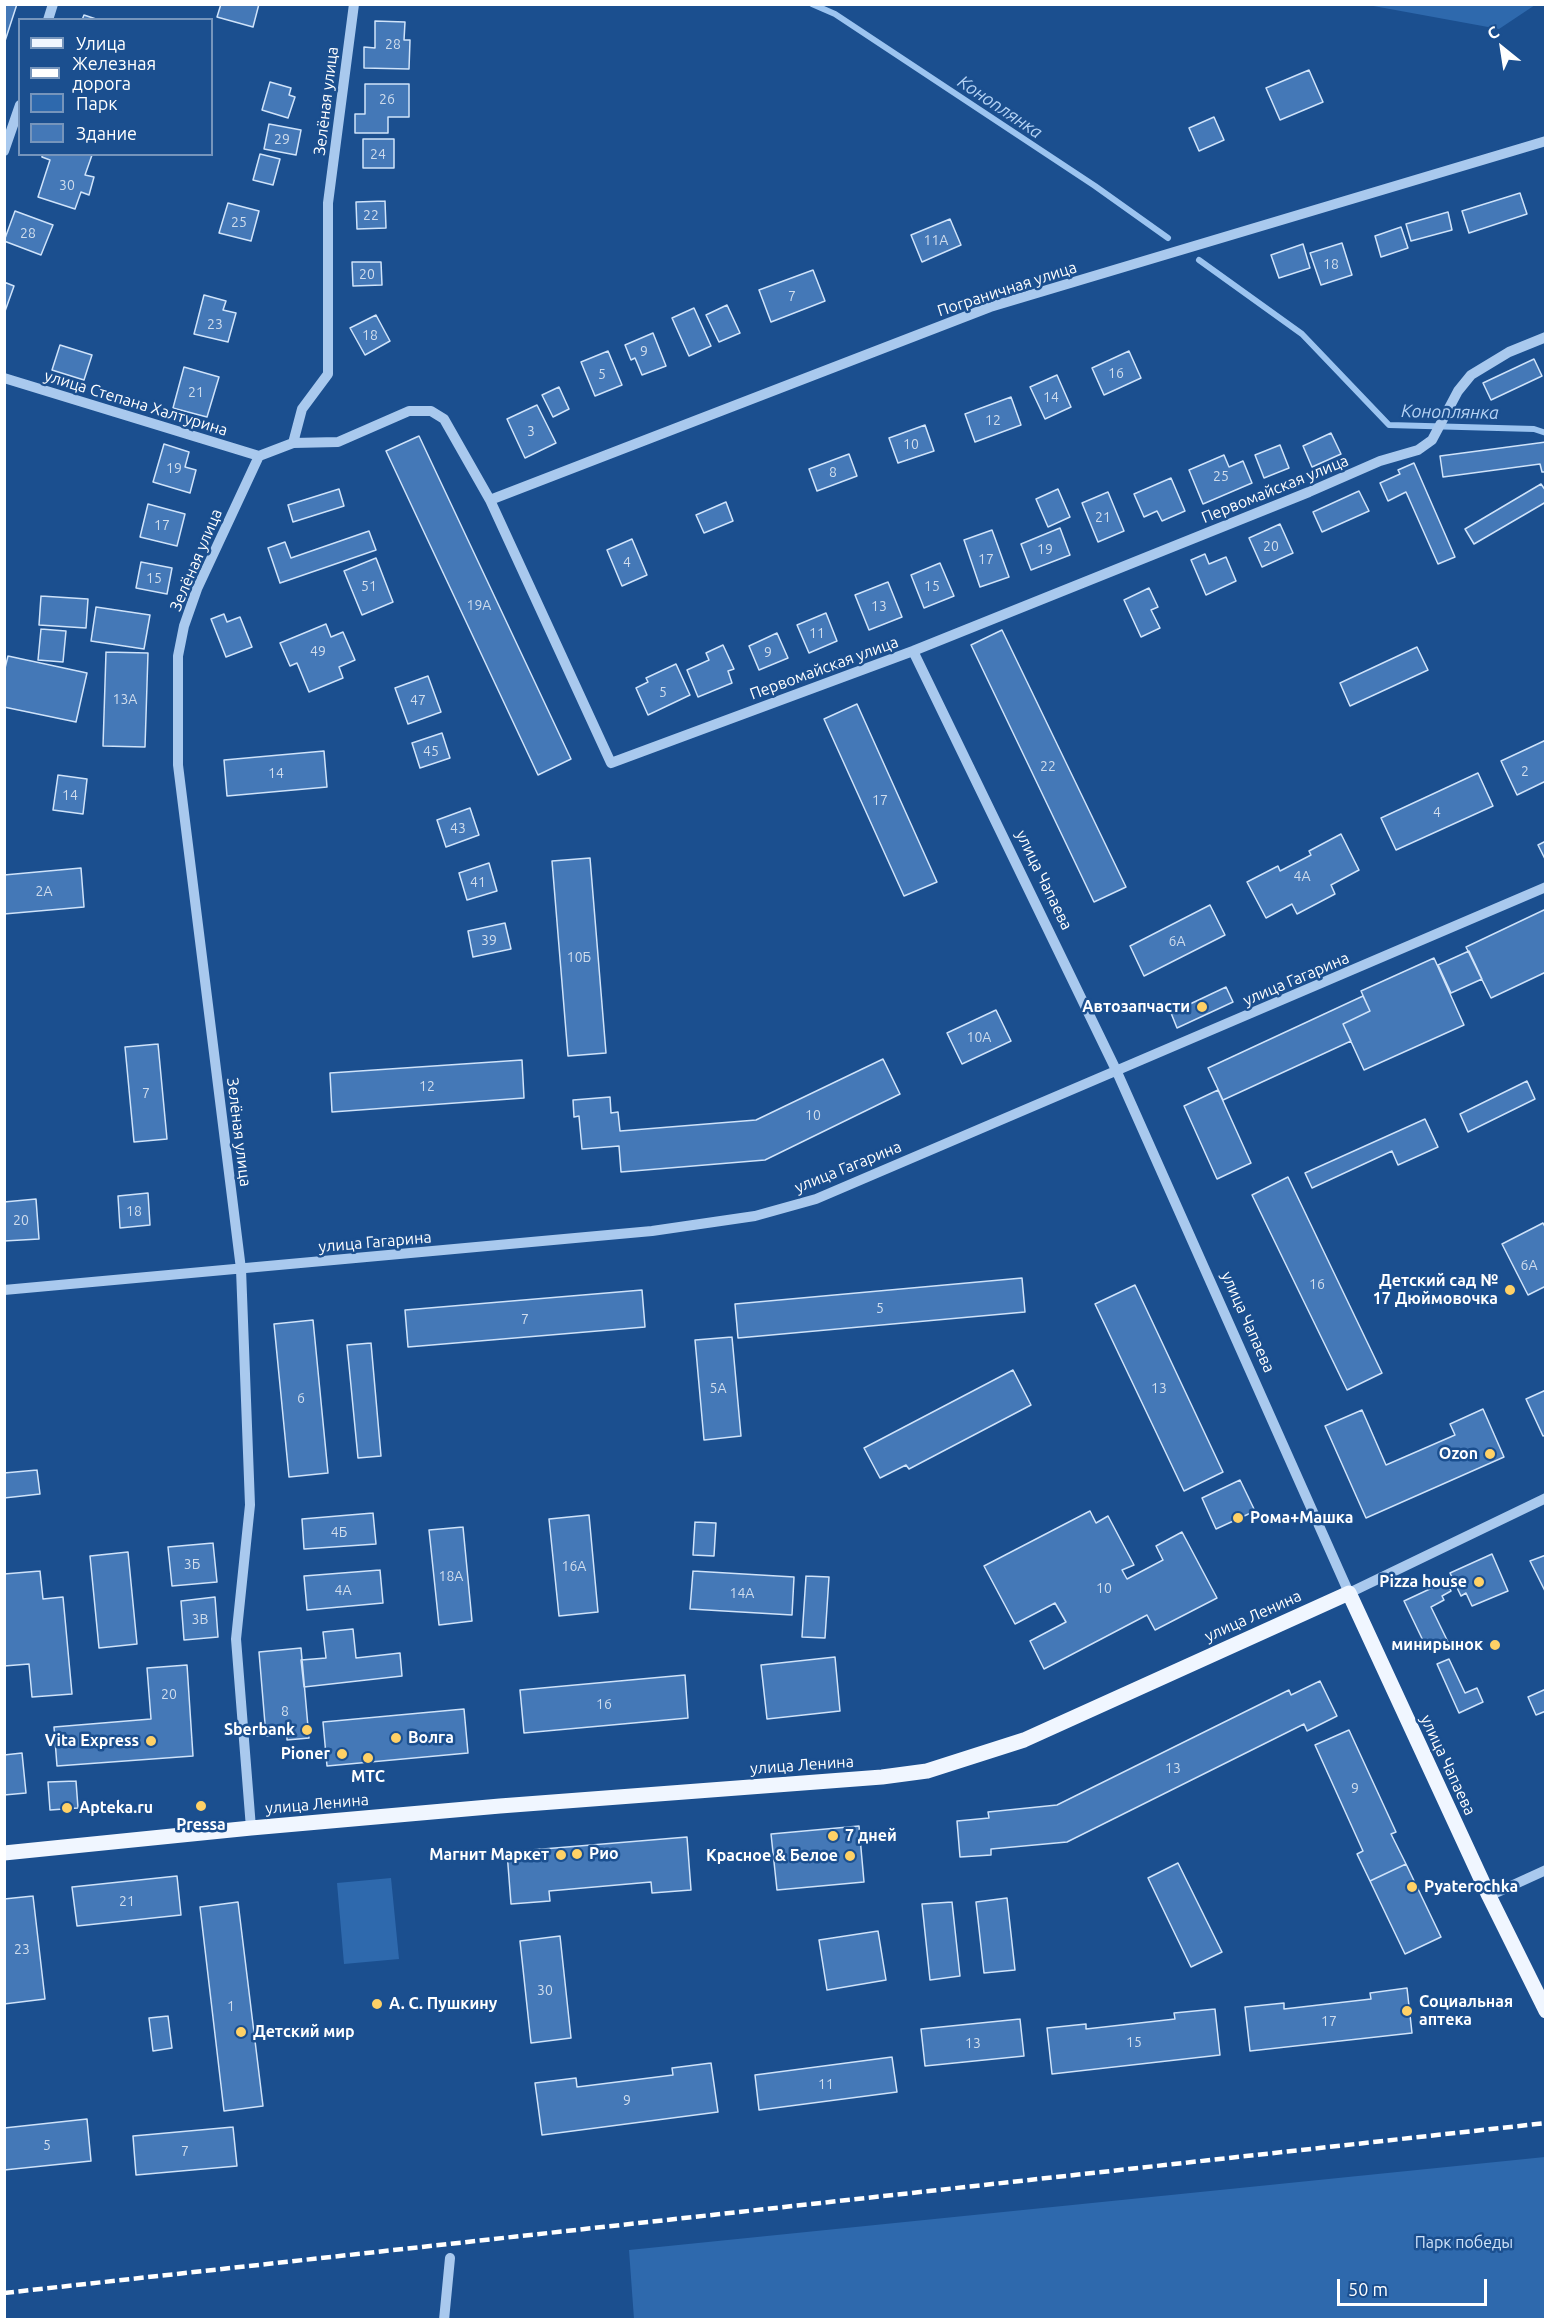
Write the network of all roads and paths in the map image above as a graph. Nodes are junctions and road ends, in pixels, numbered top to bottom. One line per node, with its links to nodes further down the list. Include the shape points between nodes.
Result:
1 (354, 4): 7 (street, Зелёная улица, via 328,203 328,374 302,409)
2 (18, 111): 4 (street)
3 (1545, 141): 9 (street, Пограничная улица, via 990,307)
4 (4, 151)
5 (1545, 337): 10 (street, Первомайская улица, via 1509,352 1471,375 1432,440 1418,450 1380,461)
6 (4, 378): 8 (street, улица Степана Халтурина)
7 (292, 443): 8 (street, Первомайская улица); 9 (street, Первомайская улица, via 338,442 409,411 431,411 444,419)
8 (258, 456): 13 (street, Зелёная улица, via 197,589 178,656 178,765)
9 (490, 500): 10 (street, Первомайская улица, via 611,763)
10 (913, 651): 12 (street, улица Чапаева)
11 (1545, 887): 12 (street, улица Гагарина)
12 (1117, 1072): 13 (street, улица Гагарина, via 816,1199 755,1216 652,1231); 16 (street, улица Чапаева)
13 (241, 1269): 14 (street, улица Гагарина); 17 (street, Зелёная улица, via 250,1505 236,1639)
14 (4, 1290)
15 (1545, 1498): 16 (street, улица Ленина)
16 (1349, 1593): 17 (main road, улица Ленина, via 1024,1740 927,1771); 20 (main road, улица Чапаева)
17 (251, 1828): 18 (main road, улица Ленина)
18 (4, 1853)
19 (1545, 1870): 20 (street)
20 (1489, 1896): 21 (main road, улица Чапаева)
21 (1545, 2011)
22 (450, 2258): 23 (street)
23 (444, 2319)

